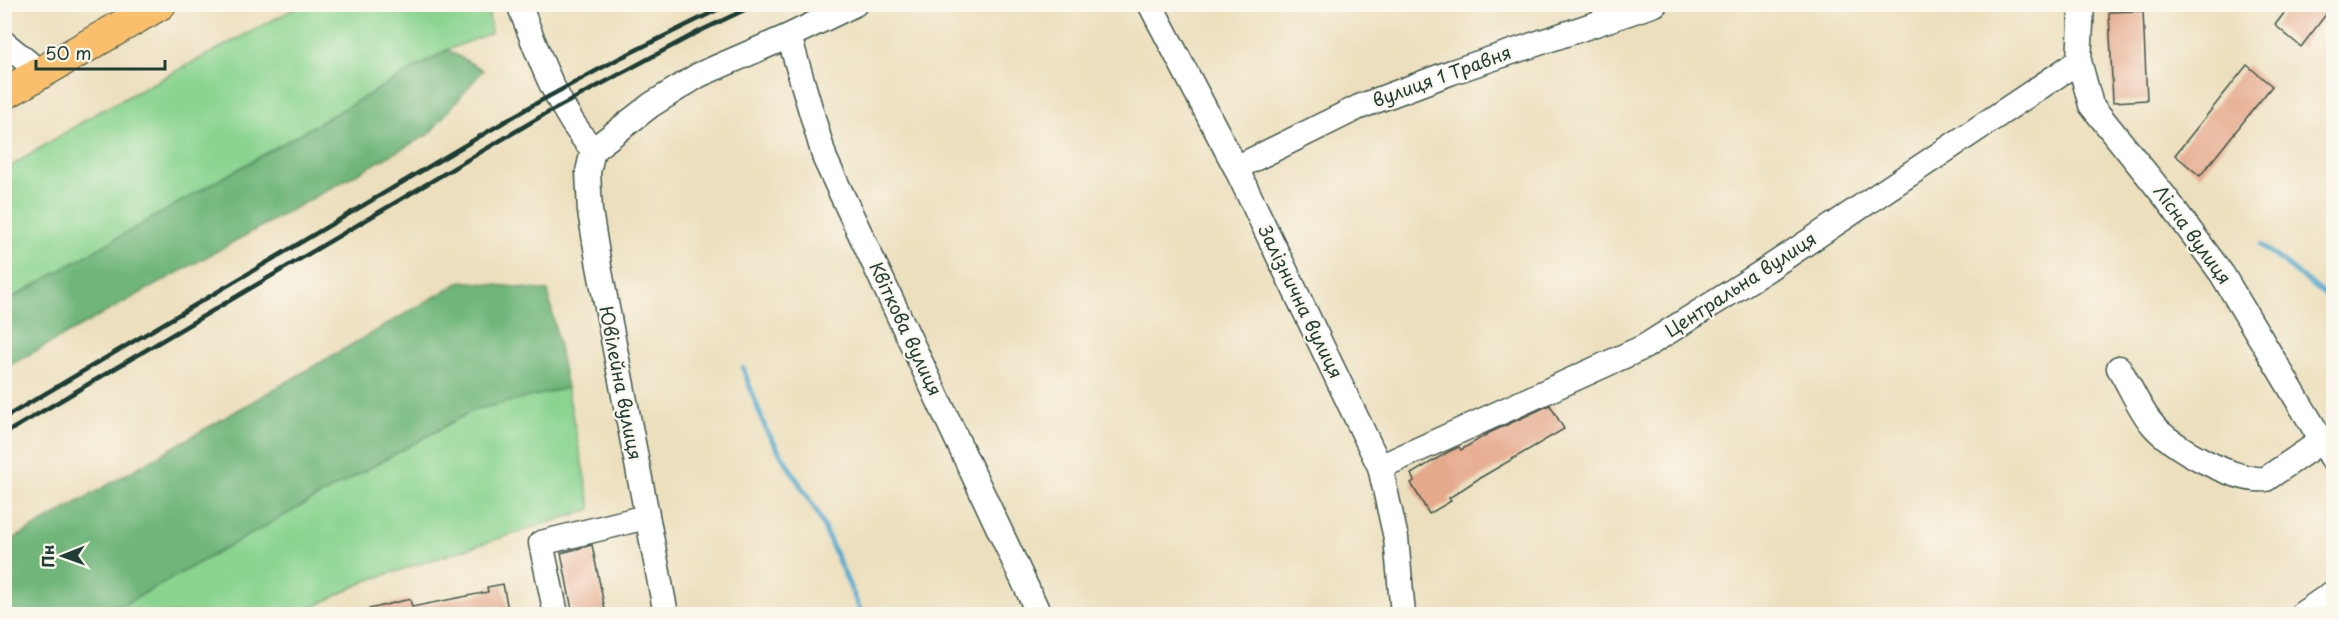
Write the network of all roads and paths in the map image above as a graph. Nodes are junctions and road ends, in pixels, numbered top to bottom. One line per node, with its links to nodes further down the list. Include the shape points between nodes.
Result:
1 (160, 4): 10 (main road)
2 (519, 4): 12 (street, via 544,69 576,131)
3 (855, 4): 7 (street)
4 (1150, 4): 13 (street, Залізнична вулиця)
5 (1655, 4): 13 (street, вулиця 1 Травня, via 1359,107)
6 (2082, 4): 9 (street, Лісна вулиця)
7 (789, 36): 12 (street, via 699,75 651,105); 21 (street, Квіткова вулиця, via 825,159)
8 (4, 43): 10 (street)
9 (2079, 61): 15 (street, Лісна вулиця, via 2091,105 2222,274); 16 (street, Центральна вулиця, via 1644,347)
10 (41, 73): 11 (main road)
11 (4, 93)
12 (593, 150): 17 (street, Ювілейна вулиця, via 588,172 590,211)
13 (1236, 168): 16 (street, Залізнична вулиця)
14 (2120, 368): 15 (street, via 2151,423 2167,440 2236,476 2266,479)
15 (2328, 451)
16 (1380, 467): 22 (street, Залізнична вулиця, via 1396,538)
17 (646, 517): 19 (street, via 540,543); 20 (street, Ювілейна вулиця)
18 (2334, 592): 23 (street)
19 (556, 615)
20 (666, 615)
21 (1039, 615)
22 (1404, 615)
23 (2302, 615)

